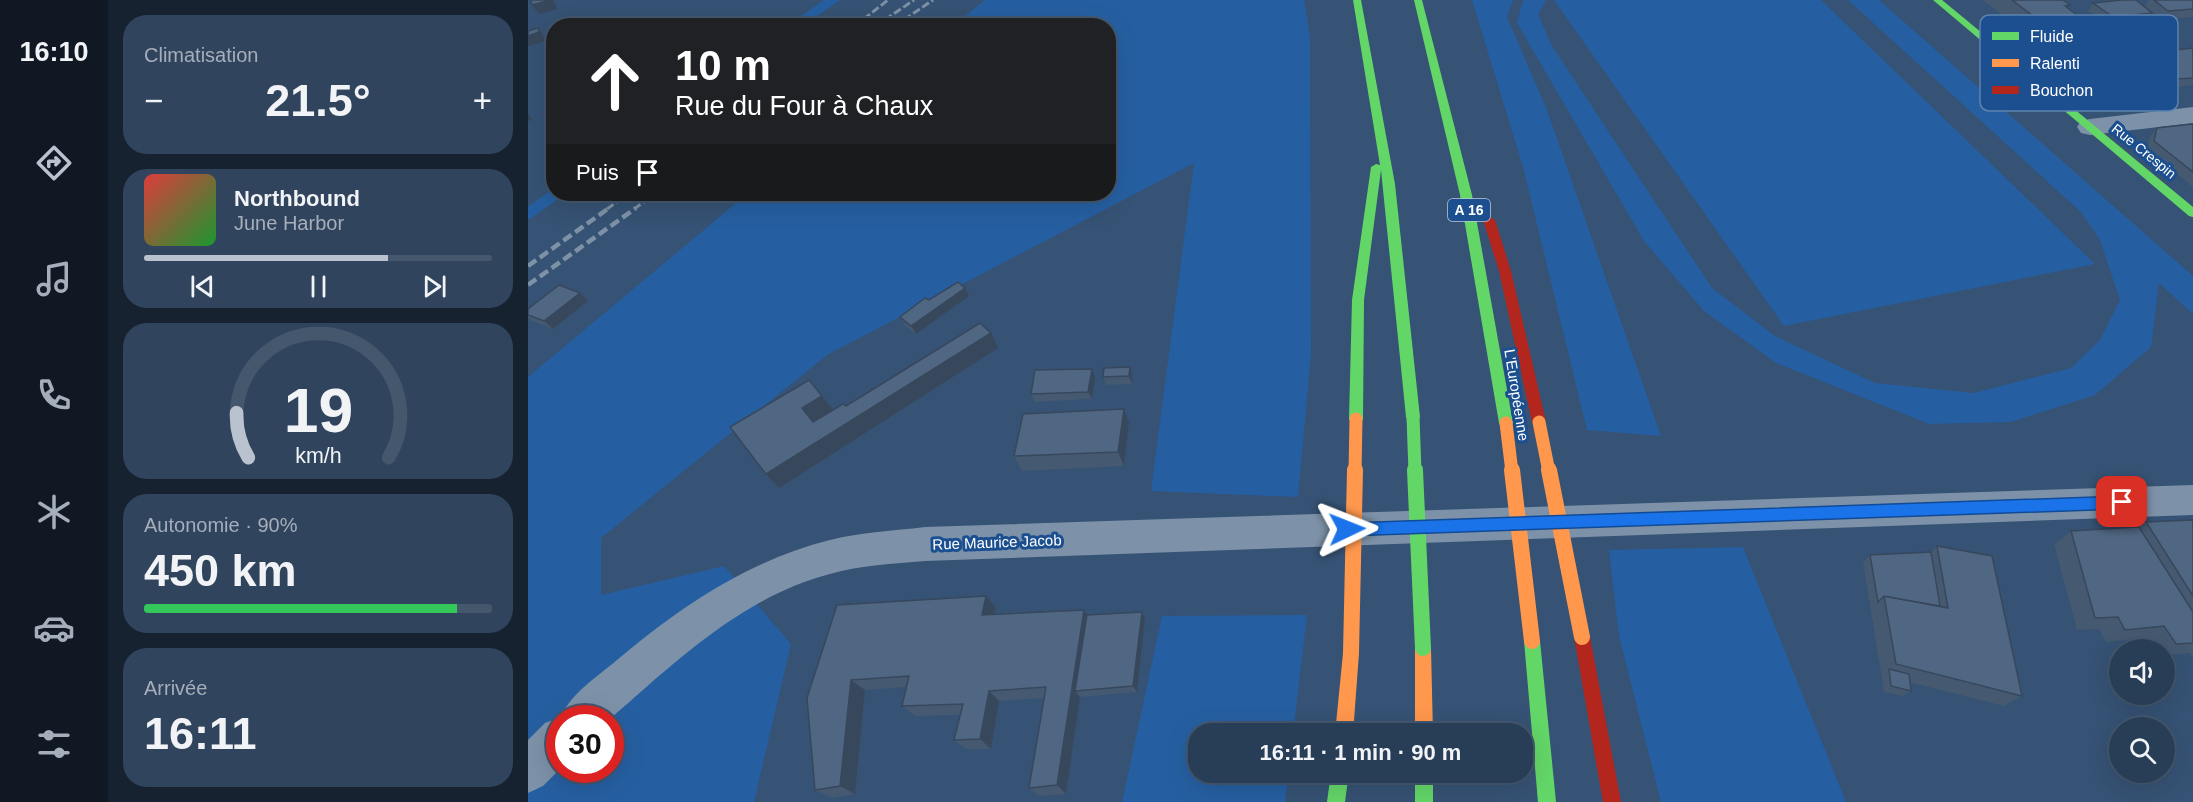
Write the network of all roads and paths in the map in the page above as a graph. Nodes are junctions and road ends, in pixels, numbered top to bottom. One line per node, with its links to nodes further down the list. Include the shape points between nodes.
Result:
1 (1357, 0): 9 (main road)
2 (1418, 0): 7 (main road, L'Européenne / A 16)
3 (1937, 0): 4 (main road, Rue Crespin)
4 (1980, 36)
5 (2071, 111): 8 (main road, Rue Crespin)
6 (2193, 115): 8 (street)
7 (1451, 127): 21 (main road, L'Européenne / A 16, bridge, via 1506,423); 22 (main road, bridge, via 1489,221 1504,271 1539,422)
8 (2090, 127): 10 (main road, Rue Crespin)
9 (1381, 133): 13 (main road, bridge, via 1358,300 1351,653); 14 (main road, bridge, via 1413,417)
10 (2193, 213)
11 (2193, 500): 12 (street, Rue Maurice Jacob, via 925,544 828,557 784,571 677,637)
12 (596, 705)
13 (1345, 723)
14 (1424, 723)
15 (546, 752): 16 (street)
16 (528, 771)
17 (1339, 783): 19 (main road)
18 (1424, 783): 20 (main road)
19 (1336, 802)
20 (1424, 802)
21 (1547, 802)
22 (1612, 802)

